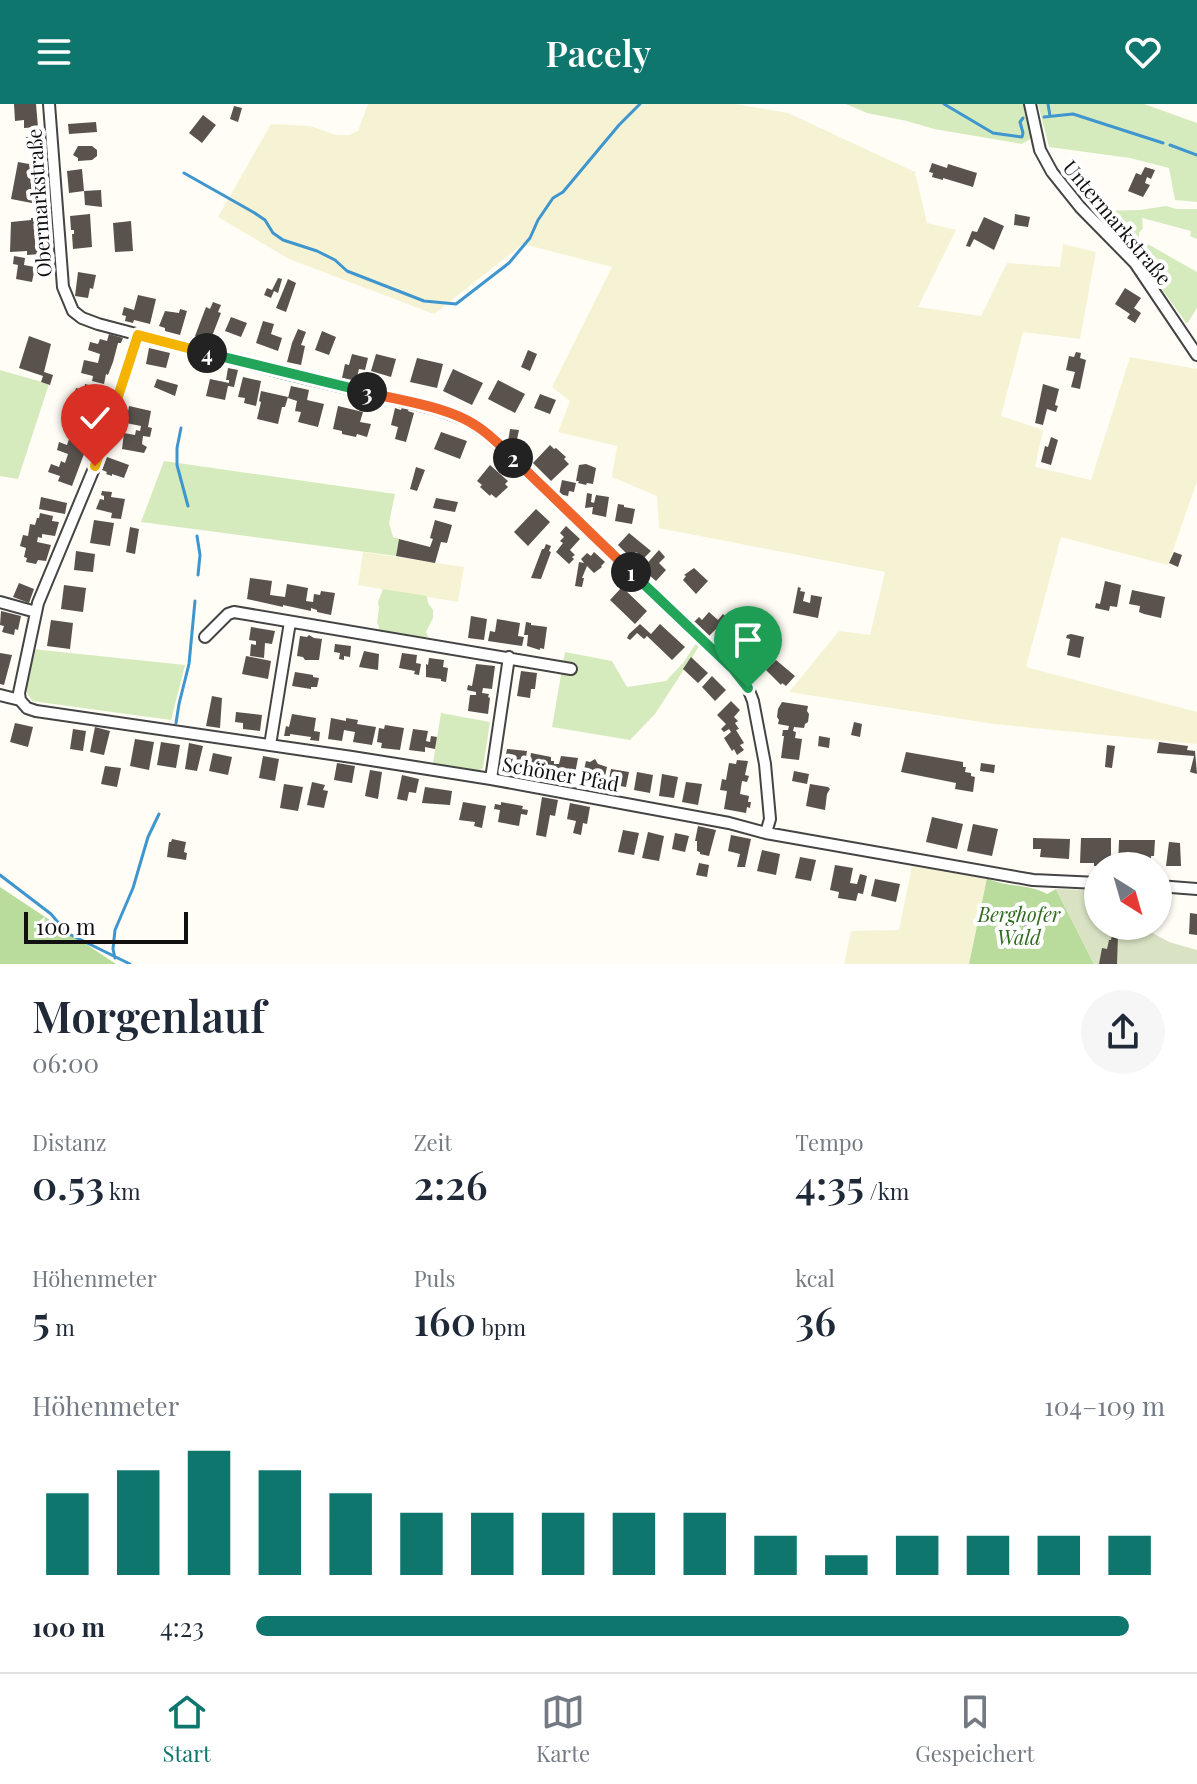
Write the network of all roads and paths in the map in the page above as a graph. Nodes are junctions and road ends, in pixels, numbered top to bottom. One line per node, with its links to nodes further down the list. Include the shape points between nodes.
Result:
1 (49, 104): 3 (street, Obermarkstraße, via 65,296 82,318)
2 (1030, 104): 4 (street, Untermarkstraße, via 1040,150 1052,172 1135,263)
3 (138, 335): 6 (street, via 95,466); 15 (street, Obermarkstraße, via 436,409 486,433 748,688 765,764 770,819)
4 (1197, 355)
5 (0, 602): 6 (street)
6 (36, 612): 12 (street)
7 (290, 622): 8 (street, via 234,612); 9 (street); 13 (street)
8 (205, 637)
9 (509, 657): 10 (street); 14 (street)
10 (571, 669)
11 (0, 695): 12 (street, Schöner Pfad)
12 (20, 700): 13 (street, Schöner Pfad, via 36,711)
13 (270, 745): 14 (street, Schöner Pfad)
14 (491, 779): 15 (street, Schöner Pfad)
15 (766, 833): 16 (street, Schöner Pfad, via 1033,880)
16 (1084, 882)
17 (1172, 887): 18 (street)
18 (1197, 889)

